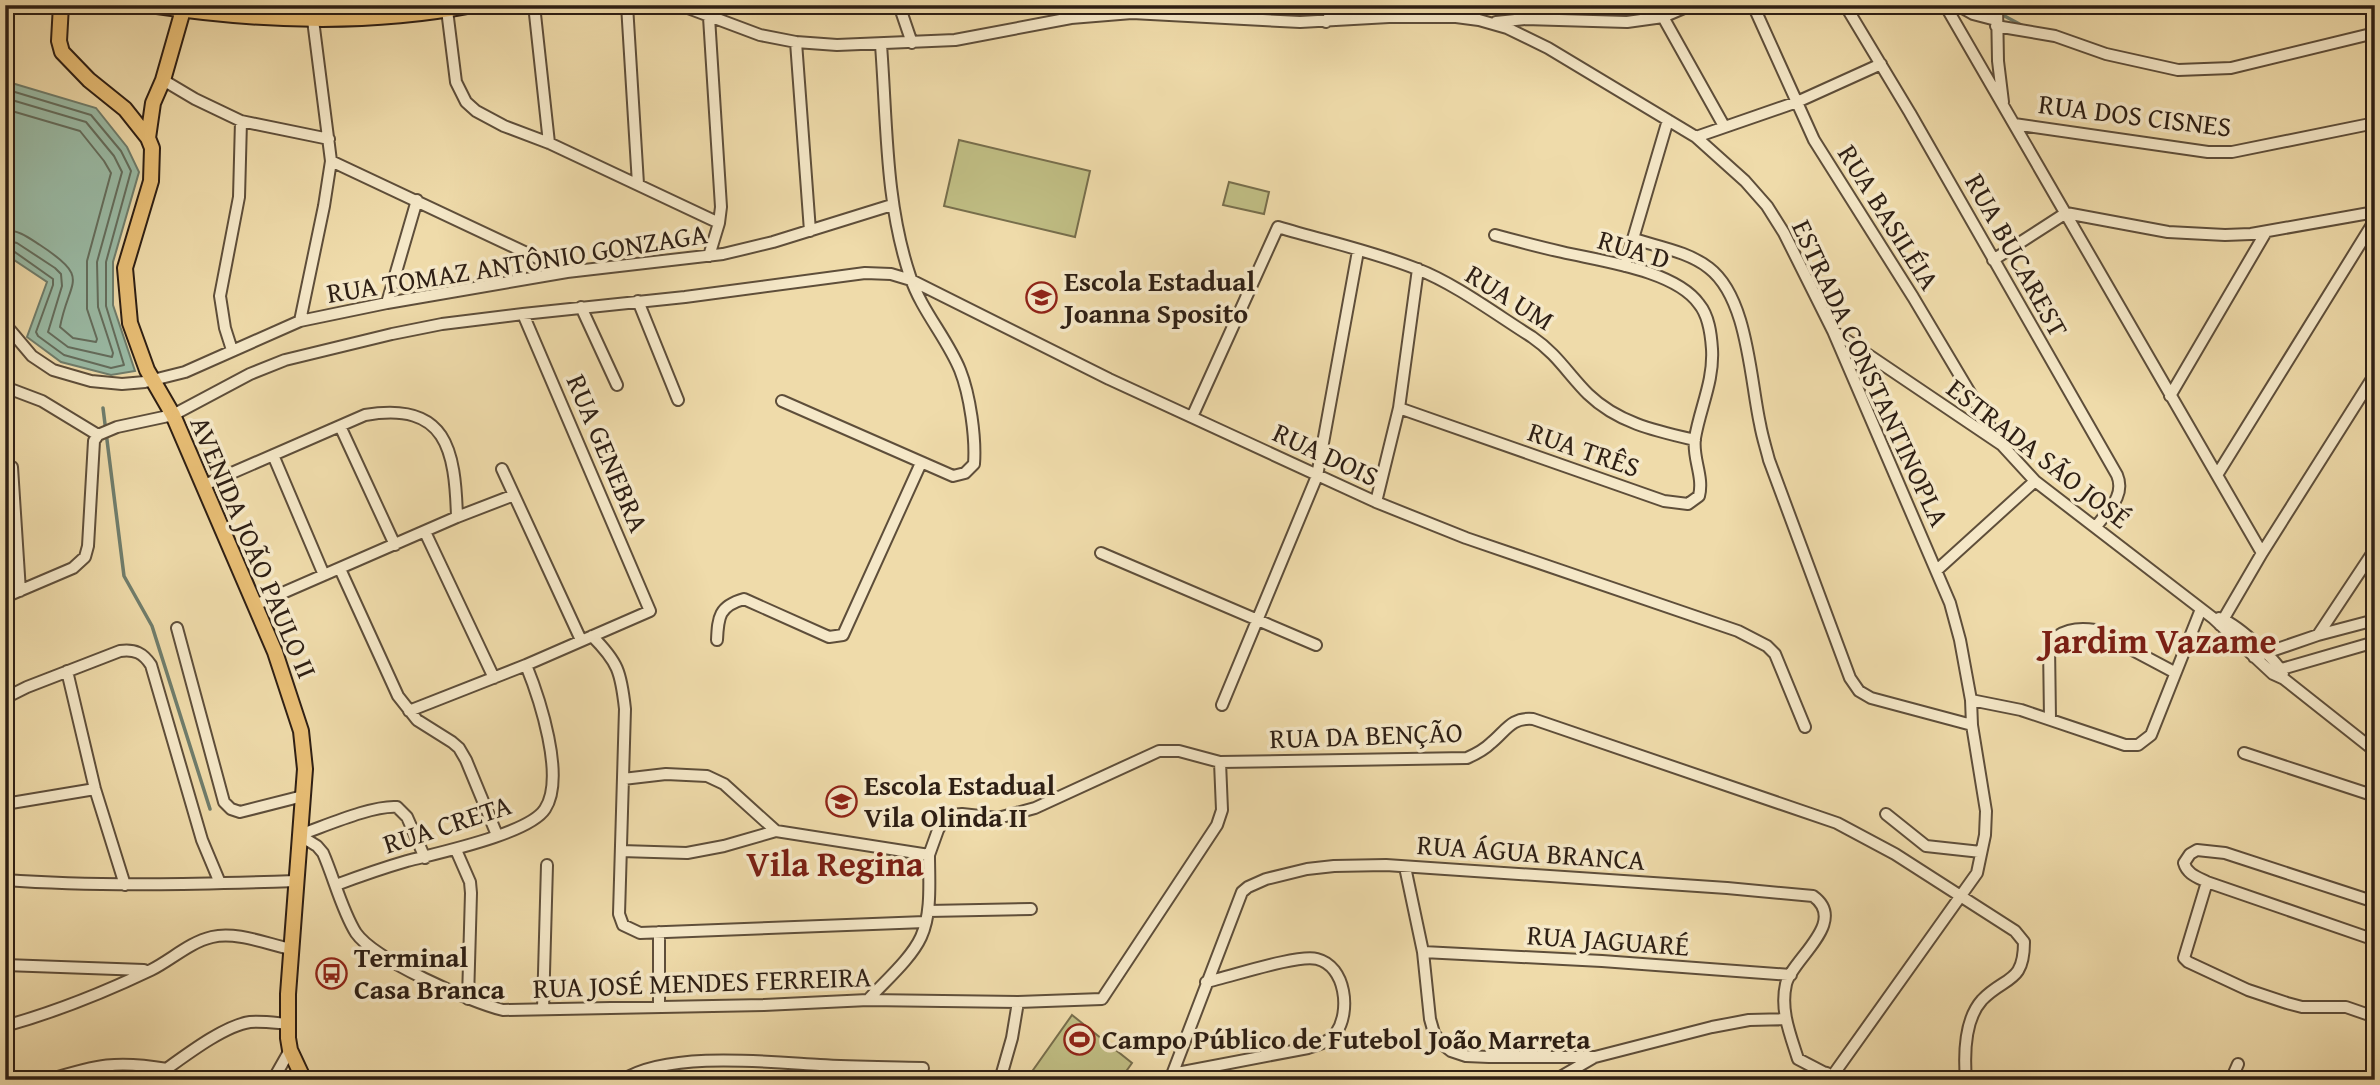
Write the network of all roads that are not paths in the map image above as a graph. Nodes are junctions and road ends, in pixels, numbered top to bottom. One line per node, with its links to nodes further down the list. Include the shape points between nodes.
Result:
1 (150, 5): 17 (main road)
2 (285, 5): 22 (street)
3 (473, 5): 18 (main road)
4 (534, 5): 45 (street)
5 (626, 5): 47 (street)
6 (680, 5): 20 (street, ESTRADA CONSTANTINOPLA)
7 (899, 5): 29 (street)
8 (1342, 5): 25 (street)
9 (1690, 5): 21 (street)
10 (1753, 5): 33 (street, RUA BASILÉIA)
11 (1845, 5): 31 (street, RUA BUCAREST)
12 (1945, 5): 34 (street)
13 (1957, 5): 26 (street)
14 (1997, 5): 26 (street)
15 (64, 8): 35 (main road, via 62,52)
16 (1108, 9): 25 (street, ESTRADA CONSTANTINOPLA); 29 (street, ESTRADA CONSTANTINOPLA, via 955,40)
17 (183, 10): 22 (main road); 32 (main road, AVENIDA JOÃO PAULO II)
18 (447, 10): 19 (main road); 45 (street, via 456,82 466,102 504,126)
19 (385, 12): 23 (main road)
20 (709, 17): 28 (street, ESTRADA CONSTANTINOPLA); 53 (street, via 721,181)
21 (1663, 18): 24 (street, via 1628,22); 41 (street)
22 (277, 19): 23 (main road)
23 (313, 20): 44 (street)
24 (1479, 20): 25 (street, ESTRADA CONSTANTINOPLA, via 1390,17); 37 (street, ESTRADA CONSTANTINOPLA, via 1548,48)
25 (1326, 22)
26 (1996, 22): 27 (street, via 2178,70 2231,68); 34 (street)
27 (2375, 33)
28 (796, 42): 30 (street, ESTRADA CONSTANTINOPLA); 54 (street)
29 (912, 43): 30 (street, ESTRADA CONSTANTINOPLA)
30 (881, 45): 49 (street)
31 (1881, 64): 33 (street); 60 (street, RUA BUCAREST)
32 (163, 79): 36 (main road, AVENIDA JOÃO PAULO II); 38 (street)
33 (1797, 102): 41 (street); 86 (street, RUA BASILÉIA, via 1814,139)
34 (2004, 108): 39 (street)
35 (125, 109): 36 (main road); 43 (main road)
36 (152, 109): 43 (main road, AVENIDA JOÃO PAULO II)
37 (1668, 120): 42 (street, ESTRADA CONSTANTINOPLA); 57 (street)
38 (241, 121): 44 (street); 72 (street, via 239,197 220,296)
39 (2014, 124): 40 (street, RUA DOS CISNES, via 2232,152); 51 (street)
40 (2375, 124)
41 (1724, 127): 42 (street)
42 (1696, 137): 71 (street, ESTRADA CONSTANTINOPLA, via 1767,206)
43 (148, 138): 74 (main road, AVENIDA JOÃO PAULO II, via 153,158 151,181 125,268 130,323)
44 (329, 139): 46 (street)
45 (549, 143): 47 (street)
46 (331, 161): 48 (street); 69 (street)
47 (638, 184): 53 (street)
48 (417, 200): 63 (street); 66 (street)
49 (892, 205): 54 (street, RUA TOMAZ ANTÔNIO GONZAGA); 64 (street)
50 (2375, 212): 55 (street)
51 (2066, 214): 55 (street, via 2196,235); 60 (street); 77 (street)
52 (2375, 220): 91 (street)
53 (719, 223): 59 (street)
54 (810, 231): 59 (street, RUA TOMAZ ANTÔNIO GONZAGA)
55 (2266, 232): 77 (street)
56 (1494, 235): 61 (street, RUA D)
57 (1634, 239): 61 (street); 132 (street, via 1702,263 1718,276 1731,298 1744,336 1769,460 1850,678 1859,691)
58 (1358, 251): 62 (street, RUA UM); 82 (street, RUA UM, via 1278,227); 92 (street)
59 (709, 256): 63 (street, RUA TOMAZ ANTÔNIO GONZAGA)
60 (1993, 260): 98 (street, RUA BUCAREST, via 2120,484 2116,500)
61 (1625, 266): 85 (street, RUA D, via 1678,286 1704,311 1712,352 1708,392)
62 (1418, 269): 80 (street); 85 (street, RUA UM, via 1546,346 1609,412)
63 (568, 272): 66 (street, RUA TOMAZ ANTÔNIO GONZAGA)
64 (911, 280): 65 (street, RUA DOIS, via 865,273); 82 (street, RUA DOIS); 88 (street, via 960,370 975,449 974,464 965,473 953,476)
65 (638, 302): 67 (street, RUA DOIS); 78 (street)
66 (387, 303): 69 (street, RUA TOMAZ ANTÔNIO GONZAGA)
67 (581, 307): 68 (street, RUA DOIS); 75 (street)
68 (523, 314): 81 (street, RUA DOIS, via 442,324 302,355); 116 (street, RUA GENEBRA, via 650,611)
69 (300, 321): 72 (street, RUA TOMAZ ANTÔNIO GONZAGA)
70 (5, 324): 74 (street, RUA TOMAZ ANTÔNIO GONZAGA, via 32,356 53,370 101,382)
71 (1833, 331): 86 (street, ESTRADA SÃO JOSÉ); 105 (street, ESTRADA CONSTANTINOPLA)
72 (232, 350): 74 (street, RUA TOMAZ ANTÔNIO GONZAGA)
73 (2375, 374): 103 (street)
74 (155, 385): 81 (main road, AVENIDA JOÃO PAULO II)
75 (617, 385)
76 (5, 387): 84 (street, via 42,401)
77 (2170, 396): 91 (street)
78 (678, 400)
79 (782, 401): 88 (street)
80 (1399, 408): 85 (street, RUA TRÊS, via 1677,504 1688,504 1699,496); 96 (street)
81 (171, 411): 84 (street, RUA DOIS); 94 (main road, AVENIDA JOÃO PAULO II)
82 (1192, 417): 92 (street, RUA DOIS)
83 (340, 426): 87 (street); 97 (street, via 365,415 387,413 408,414 435,428 445,439 453,461); 100 (street)
84 (98, 435): 107 (street, via 91,470 88,546 79,564)
85 (1695, 440)
86 (2001, 445): 93 (street, ESTRADA SÃO JOSÉ)
87 (273, 455): 94 (street); 106 (street)
88 (921, 463): 118 (street, via 843,635 828,637 744,599 733,602 718,618)
89 (12, 467): 107 (street)
90 (502, 469): 95 (street)
91 (2217, 475): 103 (street)
92 (1317, 476): 96 (street, RUA DOIS); 111 (street)
93 (2035, 481): 98 (street, ESTRADA SÃO JOSÉ); 105 (street)
94 (202, 486): 109 (main road, AVENIDA JOÃO PAULO II)
95 (514, 495): 97 (street); 117 (street)
96 (1376, 502): 133 (street, RUA DOIS, via 1466,538 1738,631 1767,646 1783,668)
97 (457, 517): 99 (street)
98 (2096, 527): 110 (street, ESTRADA SÃO JOSÉ)
99 (425, 532): 100 (street); 126 (street)
100 (395, 545): 104 (street)
101 (2375, 549): 115 (street)
102 (1101, 553): 111 (street)
103 (2262, 553): 113 (street)
104 (340, 569): 106 (street); 130 (street, via 390,683)
105 (1937, 570): 128 (street, ESTRADA CONSTANTINOPLA, via 1960,640)
106 (324, 575): 109 (street)
107 (20, 590): 108 (street)
108 (5, 597)
109 (255, 605): 139 (main road, AVENIDA JOÃO PAULO II, via 301,731)
110 (2201, 609): 113 (street, ESTRADA SÃO JOSÉ); 124 (street)
111 (1258, 620): 120 (street); 129 (street)
112 (2375, 620): 115 (street)
113 (2219, 621): 121 (street, ESTRADA SÃO JOSÉ)
114 (177, 628): 139 (street, via 224,802 240,812)
115 (2318, 635): 121 (street)
116 (592, 636): 117 (street); 137 (street, via 612,656 620,676 625,709)
117 (581, 640): 122 (street)
118 (717, 640)
119 (2375, 642): 125 (street)
120 (1316, 645)
121 (2259, 655): 125 (street, ESTRADA SÃO JOSÉ)
122 (526, 665): 126 (street); 145 (street, RUA CRETA, via 547,727 549,799 536,818)
123 (67, 671): 127 (street); 138 (street); 156 (street, via 120,651 145,656 202,840)
124 (2174, 672): 131 (street, via 2151,735 2133,746); 131 (street, via 2095,630 2070,630 2049,645)
125 (2279, 673): 134 (street, ESTRADA SÃO JOSÉ)
126 (494, 678): 130 (street)
127 (5, 698)
128 (1971, 700): 131 (street); 132 (street, ESTRADA CONSTANTINOPLA)
129 (1222, 705)
130 (409, 712): 145 (street, via 459,748)
131 (2050, 719)
132 (1972, 724): 148 (street, ESTRADA CONSTANTINOPLA, via 1986,811)
133 (1805, 727)
134 (2375, 751)
135 (2244, 752): 140 (street)
136 (1220, 762): 149 (street, RUA DA BENÇÃO, via 1180,751 1159,751 1035,808 998,818 950,816 937,830); 159 (street, RUA DA BENÇÃO, via 1467,758 1489,746 1511,723 1533,719 1837,823); 173 (street, RUA JOSÉ MENDES FERREIRA, via 1222,810 1217,825 1102,999)
137 (623, 779): 143 (street, via 707,776 724,784); 147 (street)
138 (95, 789): 141 (street); 157 (street)
139 (303, 796): 144 (main road, AVENIDA JOÃO PAULO II)
140 (2375, 796)
141 (5, 804)
142 (1885, 814): 148 (street, via 1926,846)
143 (776, 831): 147 (street, via 687,853); 149 (street)
144 (299, 835): 150 (street, via 370,811 397,807 407,817); 154 (main road, AVENIDA JOÃO PAULO II); 158 (street, RUA JOSÉ MENDES FERREIRA, via 317,846)
145 (497, 835): 146 (street, RUA CRETA)
146 (456, 850): 150 (street, RUA CRETA); 171 (street, via 471,893)
147 (621, 851): 163 (street, via 621,920 635,932)
148 (1981, 852): 159 (street, ESTRADA CONSTANTINOPLA)
149 (929, 855): 162 (street)
150 (425, 858): 158 (street, RUA CRETA)
151 (547, 864): 175 (street)
152 (1405, 867): 166 (street); 169 (street, RUA ÁGUA BRANCA, via 1812,896 1823,906 1824,922); 170 (street, RUA ÁGUA BRANCA, via 1316,868 1248,887)
153 (5, 880): 157 (street)
154 (296, 881): 156 (street); 165 (main road, AVENIDA JOÃO PAULO II)
155 (2207, 882): 160 (street, via 2186,869 2186,858 2197,850 2225,853); 164 (street); 176 (street, via 2184,958 2195,967 2287,1003 2346,1007)
156 (220, 883): 157 (street)
157 (125, 885)
158 (336, 885): 171 (street, RUA JOSÉ MENDES FERREIRA, via 353,926 368,945)
159 (1962, 897): 185 (street); 196 (street, RUA DA BENÇÃO, via 1998,918 2024,942 2021,968 1982,1000 1969,1024)
160 (2375, 902)
161 (1031, 909): 162 (street)
162 (926, 917): 163 (street); 172 (street, via 922,936 911,953)
163 (659, 932): 174 (street)
164 (2375, 940)
165 (291, 949): 168 (street, via 222,935); 178 (main road, AVENIDA JOÃO PAULO II)
166 (1423, 952): 169 (street, RUA JAGUARÉ); 181 (street, via 1434,1033 1451,1051 1489,1058)
167 (5, 965): 168 (street)
168 (150, 970): 179 (street)
169 (1791, 975): 177 (street, RUA ÁGUA BRANCA, via 1785,990)
170 (1206, 982): 186 (street, RUA ÁGUA BRANCA); 186 (street, via 1291,960 1317,959 1340,979 1345,1002 1341,1022 1328,1040 1308,1048)
171 (468, 999): 175 (street, RUA JOSÉ MENDES FERREIRA, via 503,1010)
172 (868, 1000): 173 (street, RUA JOSÉ MENDES FERREIRA); 174 (street, RUA JOSÉ MENDES FERREIRA)
173 (1018, 1002): 193 (street)
174 (659, 1006): 175 (street, RUA JOSÉ MENDES FERREIRA)
175 (543, 1009)
176 (2375, 1017)
177 (1785, 1019): 181 (street, via 1712,1027); 185 (street, RUA ÁGUA BRANCA, via 1798,1059)
178 (289, 1024): 180 (main road, AVENIDA JOÃO PAULO II); 184 (street, via 239,1025); 191 (main road, AVENIDA JOÃO PAULO II)
179 (5, 1026)
180 (290, 1050): 189 (street); 190 (main road, AVENIDA JOÃO PAULO II)
181 (1595, 1057): 194 (street)
182 (2238, 1064): 197 (street)
183 (923, 1068): 192 (street, via 725,1060 663,1066)
184 (167, 1069): 187 (street, via 121,1063); 188 (street)
185 (1830, 1076): 195 (street)
186 (1171, 1077)
187 (48, 1080)
188 (151, 1080)
189 (273, 1080)
190 (304, 1080)
191 (312, 1080)
192 (623, 1080)
193 (1000, 1080)
194 (1555, 1080)
195 (1805, 1080)
196 (1966, 1080)
197 (2231, 1080)

